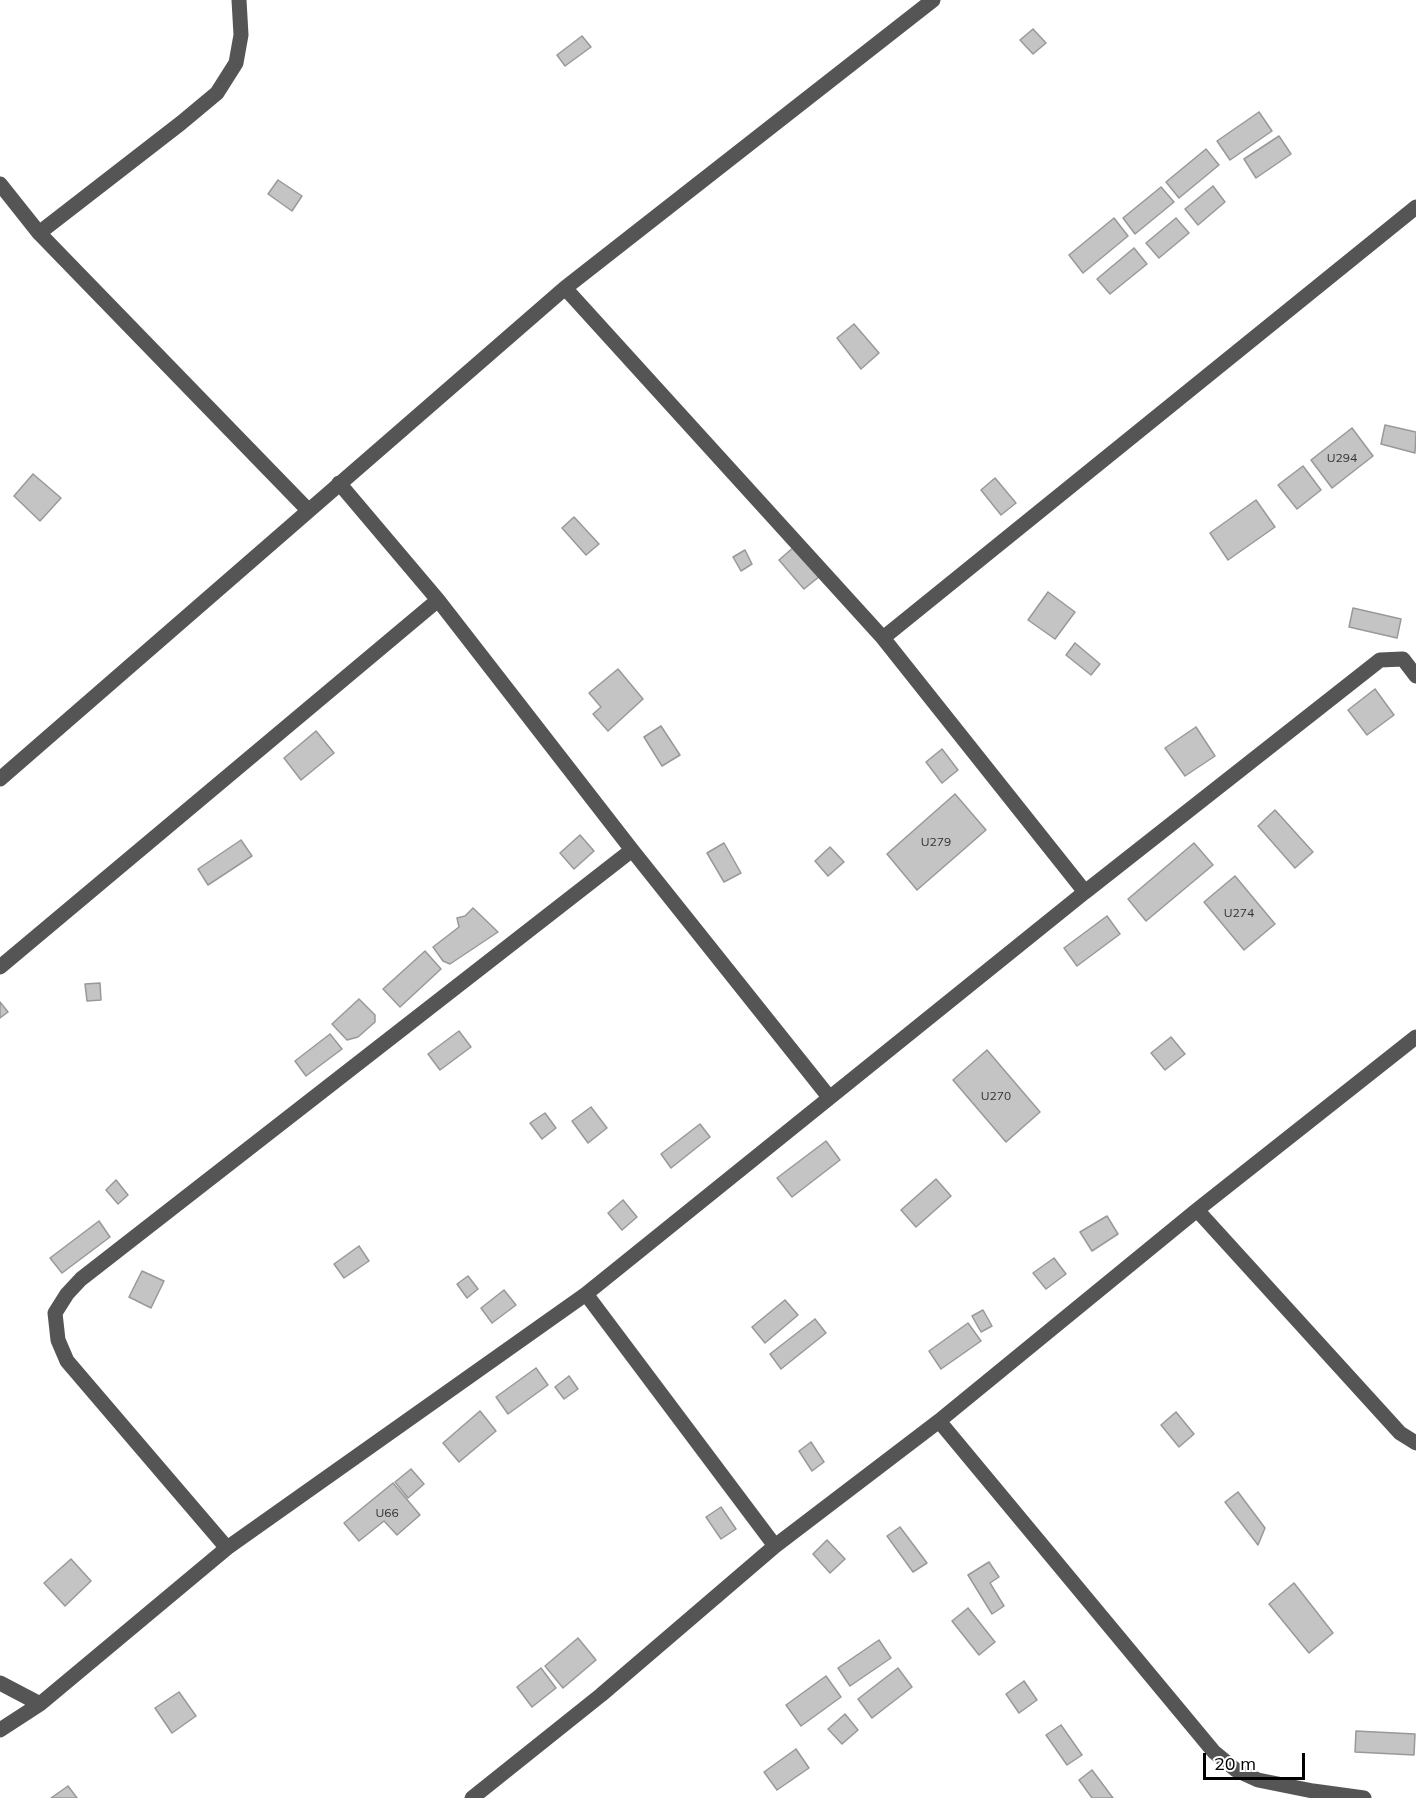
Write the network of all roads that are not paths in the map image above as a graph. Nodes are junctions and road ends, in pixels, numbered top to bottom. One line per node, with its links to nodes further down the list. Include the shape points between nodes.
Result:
1 (239, 0): 5 (street, via 242,35 236,63 217,93)
2 (933, 0): 6 (street)
3 (0, 183): 5 (street)
4 (1416, 207): 10 (street)
5 (39, 233): 8 (street)
6 (565, 288): 7 (street); 10 (street)
7 (339, 483): 8 (street); 9 (street)
8 (308, 510): 12 (street)
9 (438, 600): 13 (street); 15 (street)
10 (883, 638): 14 (street)
11 (1416, 676): 14 (street, via 1403,659 1380,660)
12 (0, 779)
13 (633, 850): 17 (street); 23 (street, via 81,1279 67,1294 56,1313 58,1340 67,1361)
14 (1085, 892): 17 (street)
15 (0, 967)
16 (1416, 1037): 18 (street)
17 (829, 1097): 19 (street)
18 (1197, 1210): 20 (street); 21 (street, via 1400,1433)
19 (586, 1294): 22 (street); 23 (street)
20 (939, 1421): 22 (street); 28 (street, via 1214,1752 1236,1770 1258,1780)
21 (1416, 1443)
22 (775, 1546): 27 (street, via 601,1695)
23 (227, 1548): 25 (street)
24 (0, 1683): 25 (street)
25 (40, 1704): 26 (street)
26 (0, 1730)
27 (472, 1798)
28 (1364, 1798)

